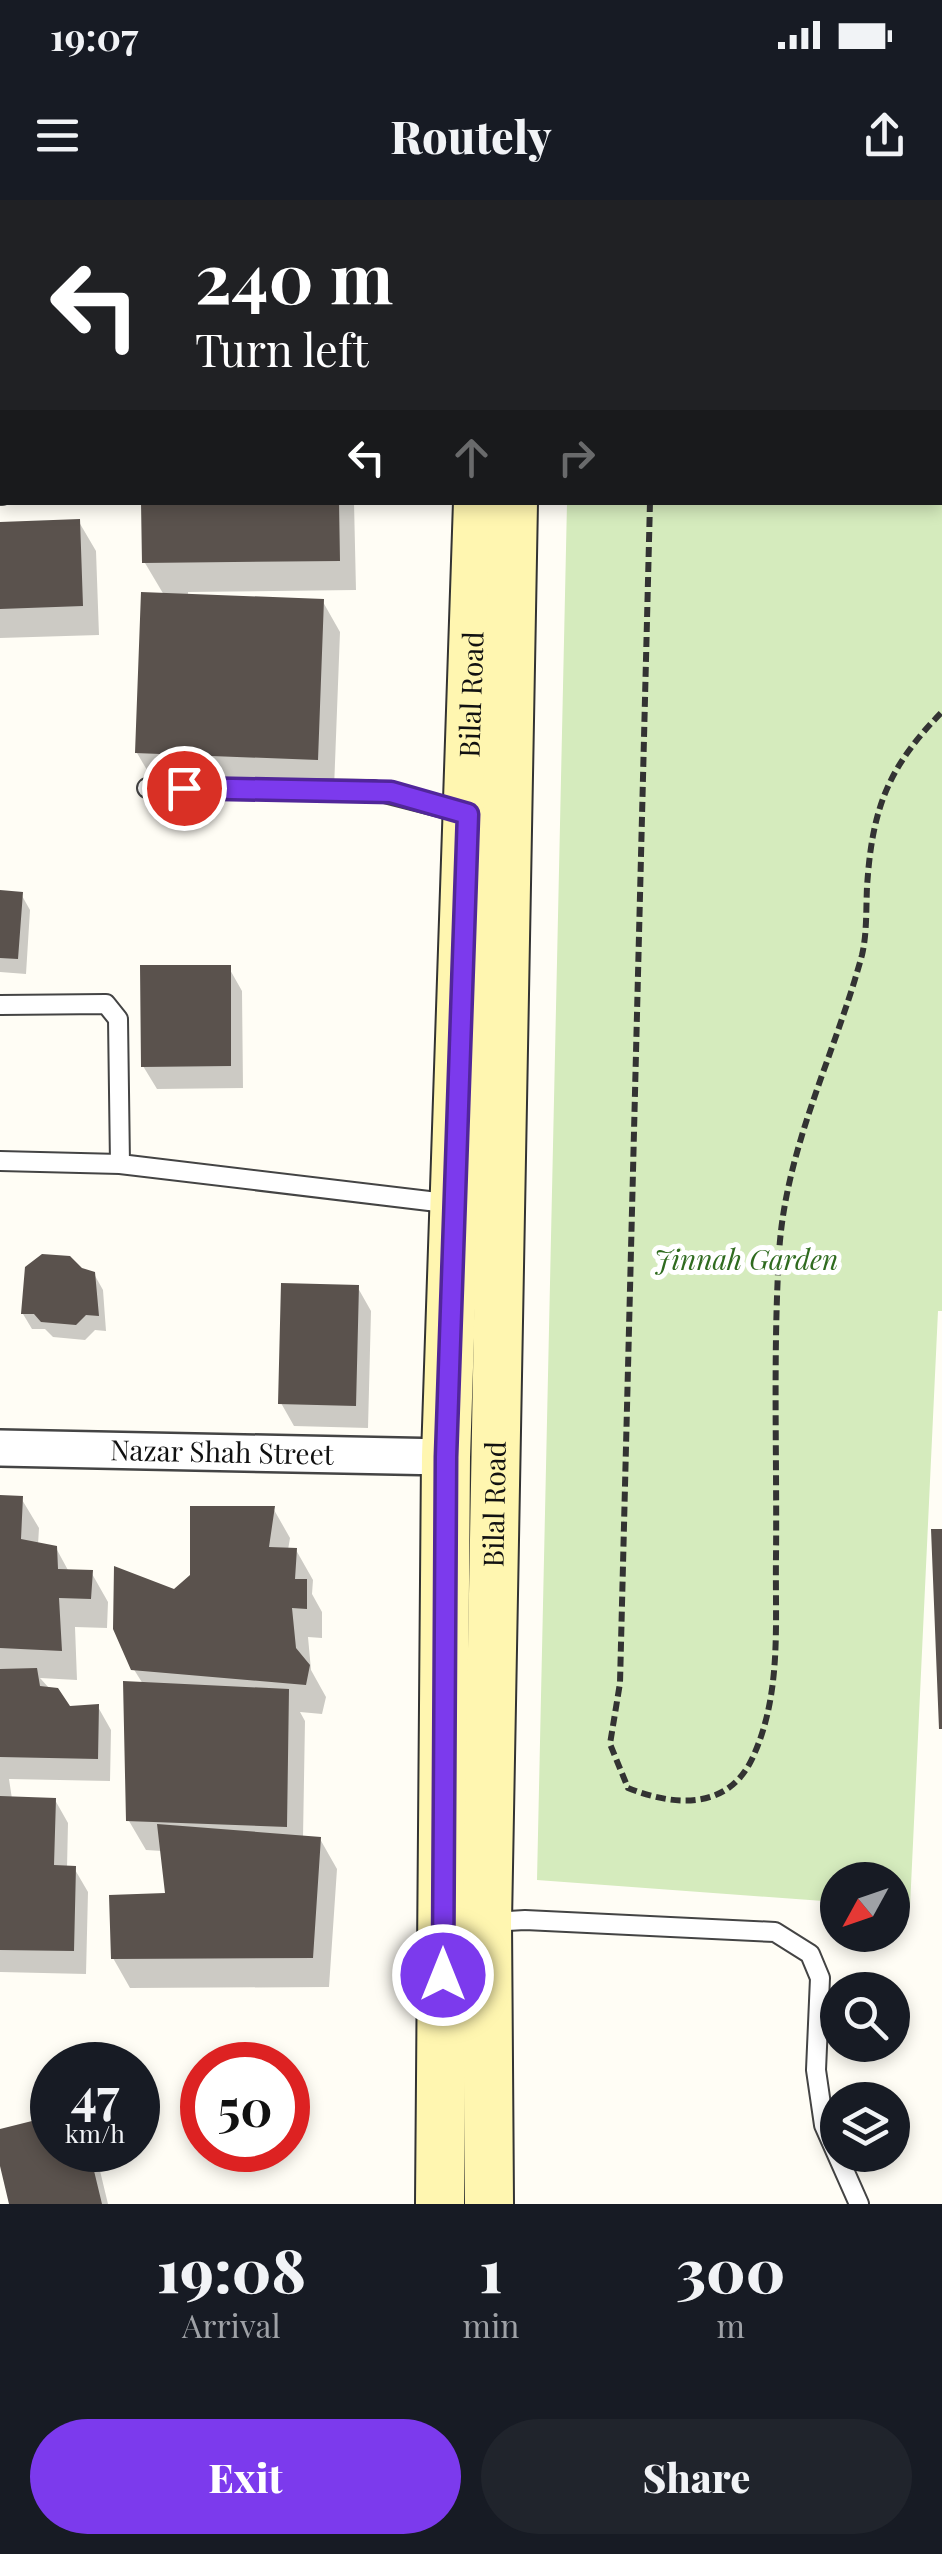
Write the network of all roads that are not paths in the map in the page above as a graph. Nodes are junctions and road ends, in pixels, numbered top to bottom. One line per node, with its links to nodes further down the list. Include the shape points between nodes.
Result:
1 (478, 505): 4 (main road, Bilal Road)
2 (513, 505): 11 (main road, Bilal Road)
3 (147, 788): 4 (lane, via 391,792)
4 (468, 814): 8 (main road, Bilal Road)
5 (0, 1005): 7 (lane, via 106,1004 118,1018)
6 (0, 1161): 7 (lane)
7 (120, 1164): 8 (lane)
8 (455, 1204): 10 (main road, Bilal Road)
9 (0, 1448): 10 (street, Nazar Shah Street)
10 (446, 1457): 12 (main road, Bilal Road)
11 (487, 1922): 13 (main road, Bilal Road); 14 (lane, via 774,1932 810,1954 820,1978 816,2070 824,2124)
12 (440, 2204)
13 (489, 2204)
14 (859, 2204)

